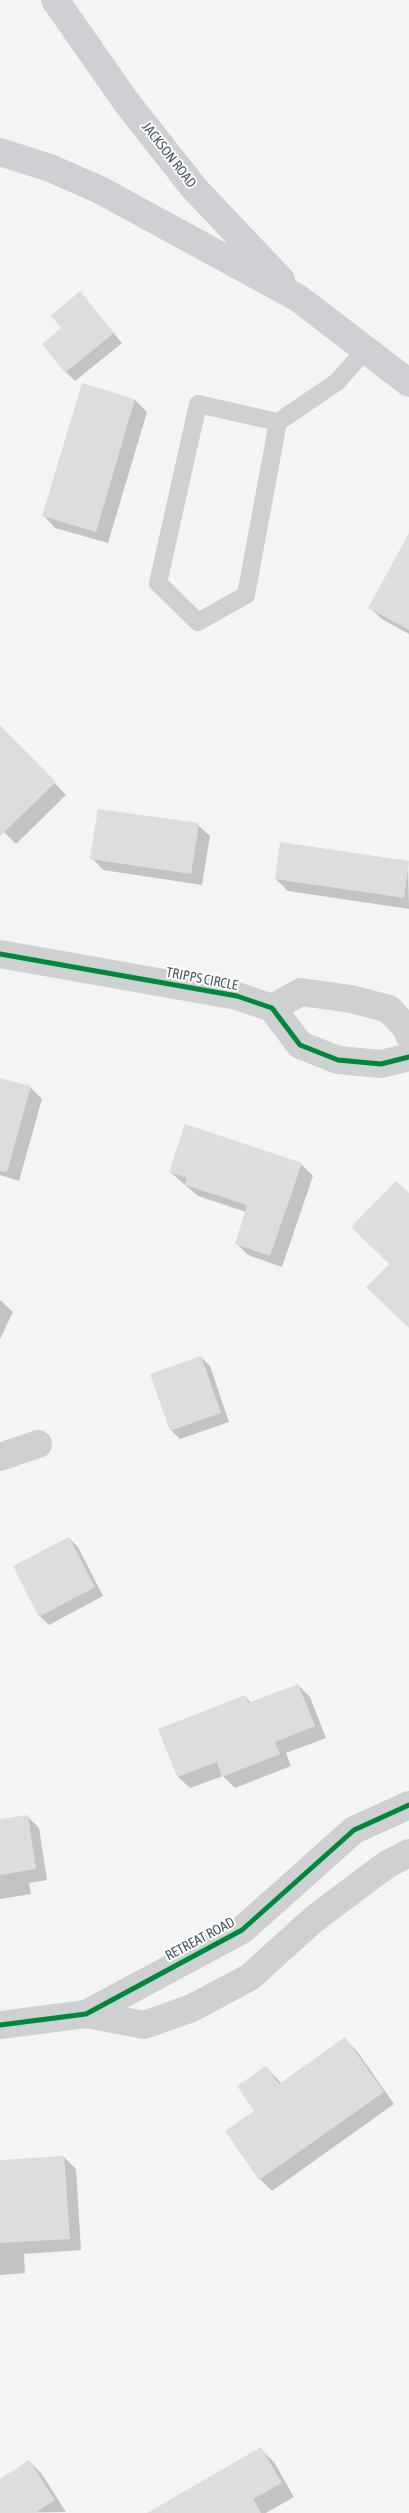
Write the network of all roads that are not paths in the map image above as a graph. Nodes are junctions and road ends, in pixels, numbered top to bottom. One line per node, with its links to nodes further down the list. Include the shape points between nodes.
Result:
1 (55, 0): 3 (main road, JACKSON ROAD, via 128,103 194,188)
2 (0, 152): 3 (main road, via 50,168 100,190)
3 (298, 298): 4 (main road)
4 (365, 350): 5 (main road); 6 (lane, via 338,382)
5 (409, 383)
6 (278, 422): 6 (lane, via 246,595 198,622 158,583 198,404)
7 (0, 954): 8 (street, TRIPPS CIRCLE, via 237,996)
8 (272, 1008): 9 (street, via 301,992 351,999 389,1009); 10 (street, via 300,1045 338,1060 381,1064)
9 (409, 1035)
10 (409, 1057)
11 (38, 1444): 12 (street)
12 (0, 1457)
13 (409, 1806): 15 (street, RETREAT ROAD, via 354,1830 242,1930)
14 (409, 1854): 15 (street, RETREAT ROAD, via 386,1865 314,1919 250,1977 192,2008 144,2025)
15 (86, 2014): 16 (street, RETREAT ROAD)
16 (0, 2025)

